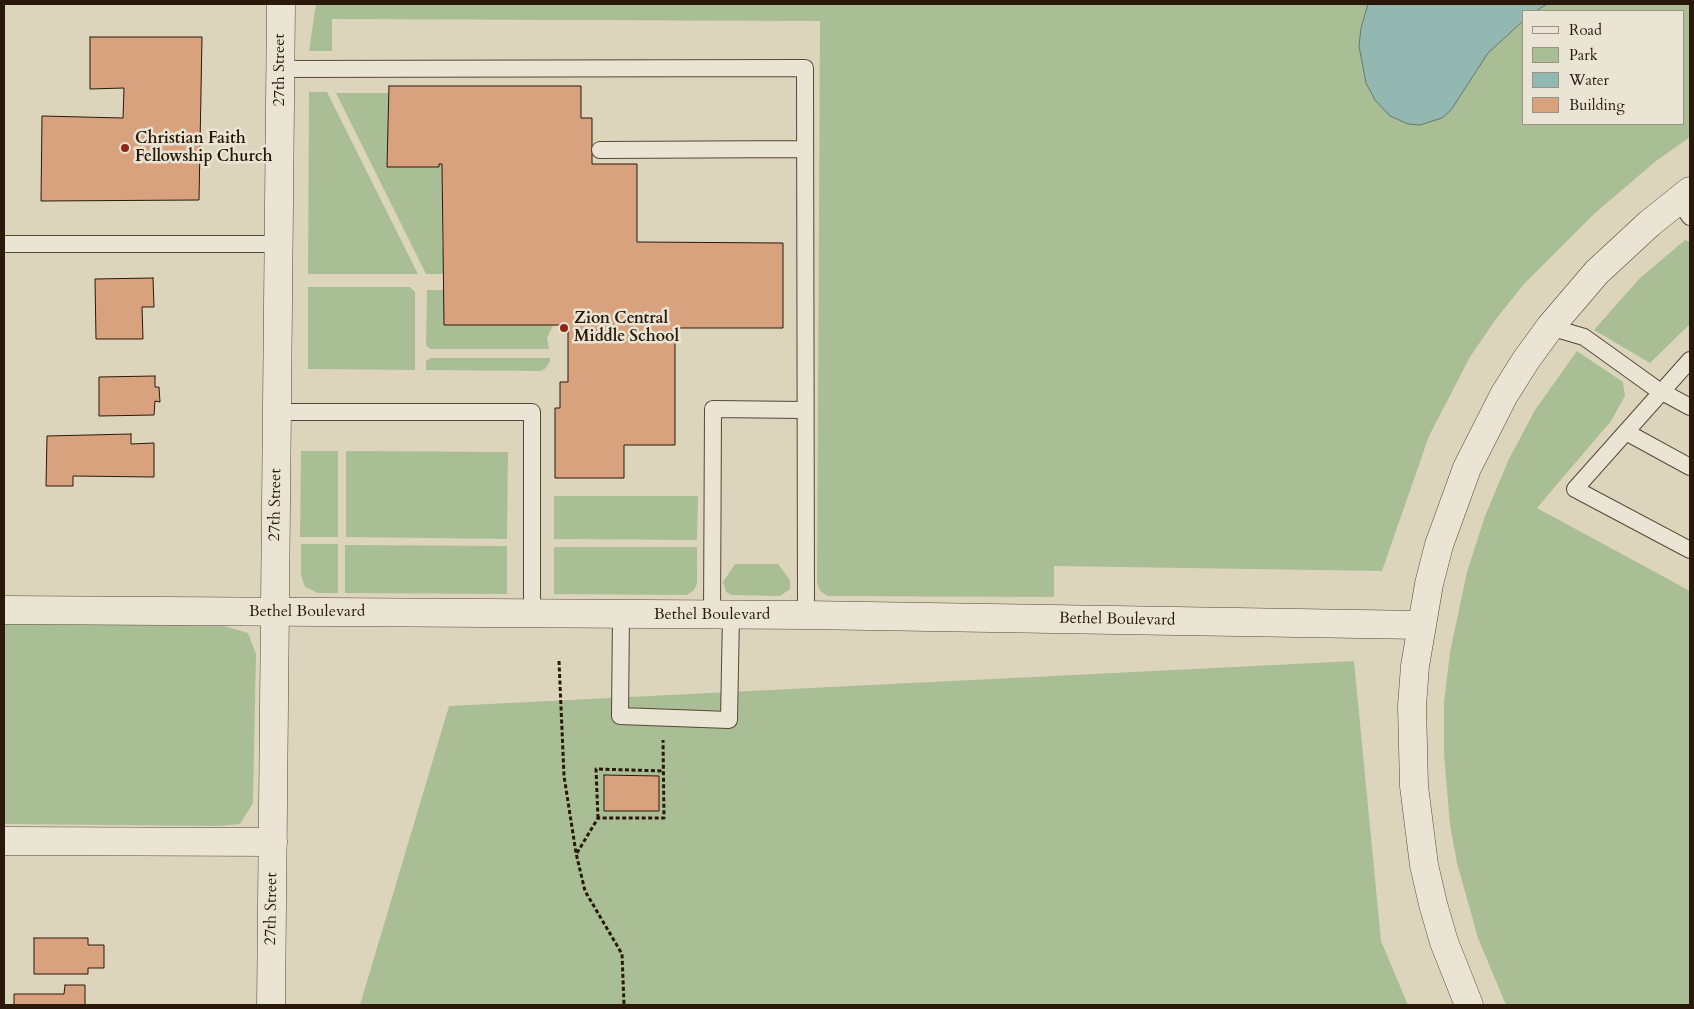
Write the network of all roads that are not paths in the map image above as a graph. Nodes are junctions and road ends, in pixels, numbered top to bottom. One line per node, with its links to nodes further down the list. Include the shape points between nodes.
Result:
1 (281, 4): 2 (street, 27th Street)
2 (280, 69): 3 (lane, via 805,68); 7 (street, 27th Street)
3 (805, 149): 4 (lane); 12 (lane)
4 (600, 150)
5 (1686, 203): 8 (street, via 1603,266)
6 (4, 244): 7 (lane)
7 (279, 244): 13 (street, 27th Street)
8 (1550, 327): 10 (lane, via 1584,338); 23 (street, via 1504,395 1467,468 1439,545)
9 (1690, 360): 10 (lane)
10 (1662, 392): 11 (lane); 14 (lane)
11 (1690, 407)
12 (806, 410): 21 (lane, via 713,409); 22 (lane)
13 (277, 412): 18 (street, 27th Street); 19 (lane, via 532,412)
14 (1626, 432): 15 (lane); 16 (lane, via 1575,489)
15 (1690, 467)
16 (1690, 550)
17 (4, 610): 18 (street, Bethel Boulevard)
18 (275, 612): 19 (street, Bethel Boulevard); 25 (street, 27th Street)
19 (532, 614): 20 (street, Bethel Boulevard)
20 (621, 614): 21 (street, Bethel Boulevard); 21 (lane, via 620,716 729,720)
21 (721, 615): 22 (street, Bethel Boulevard)
22 (806, 615): 23 (street, Bethel Boulevard)
23 (1421, 625): 27 (street, via 1412,706 1418,825 1433,904)
24 (4, 841): 25 (street)
25 (273, 842): 26 (street, 27th Street)
26 (272, 1005)
27 (1469, 1005)

